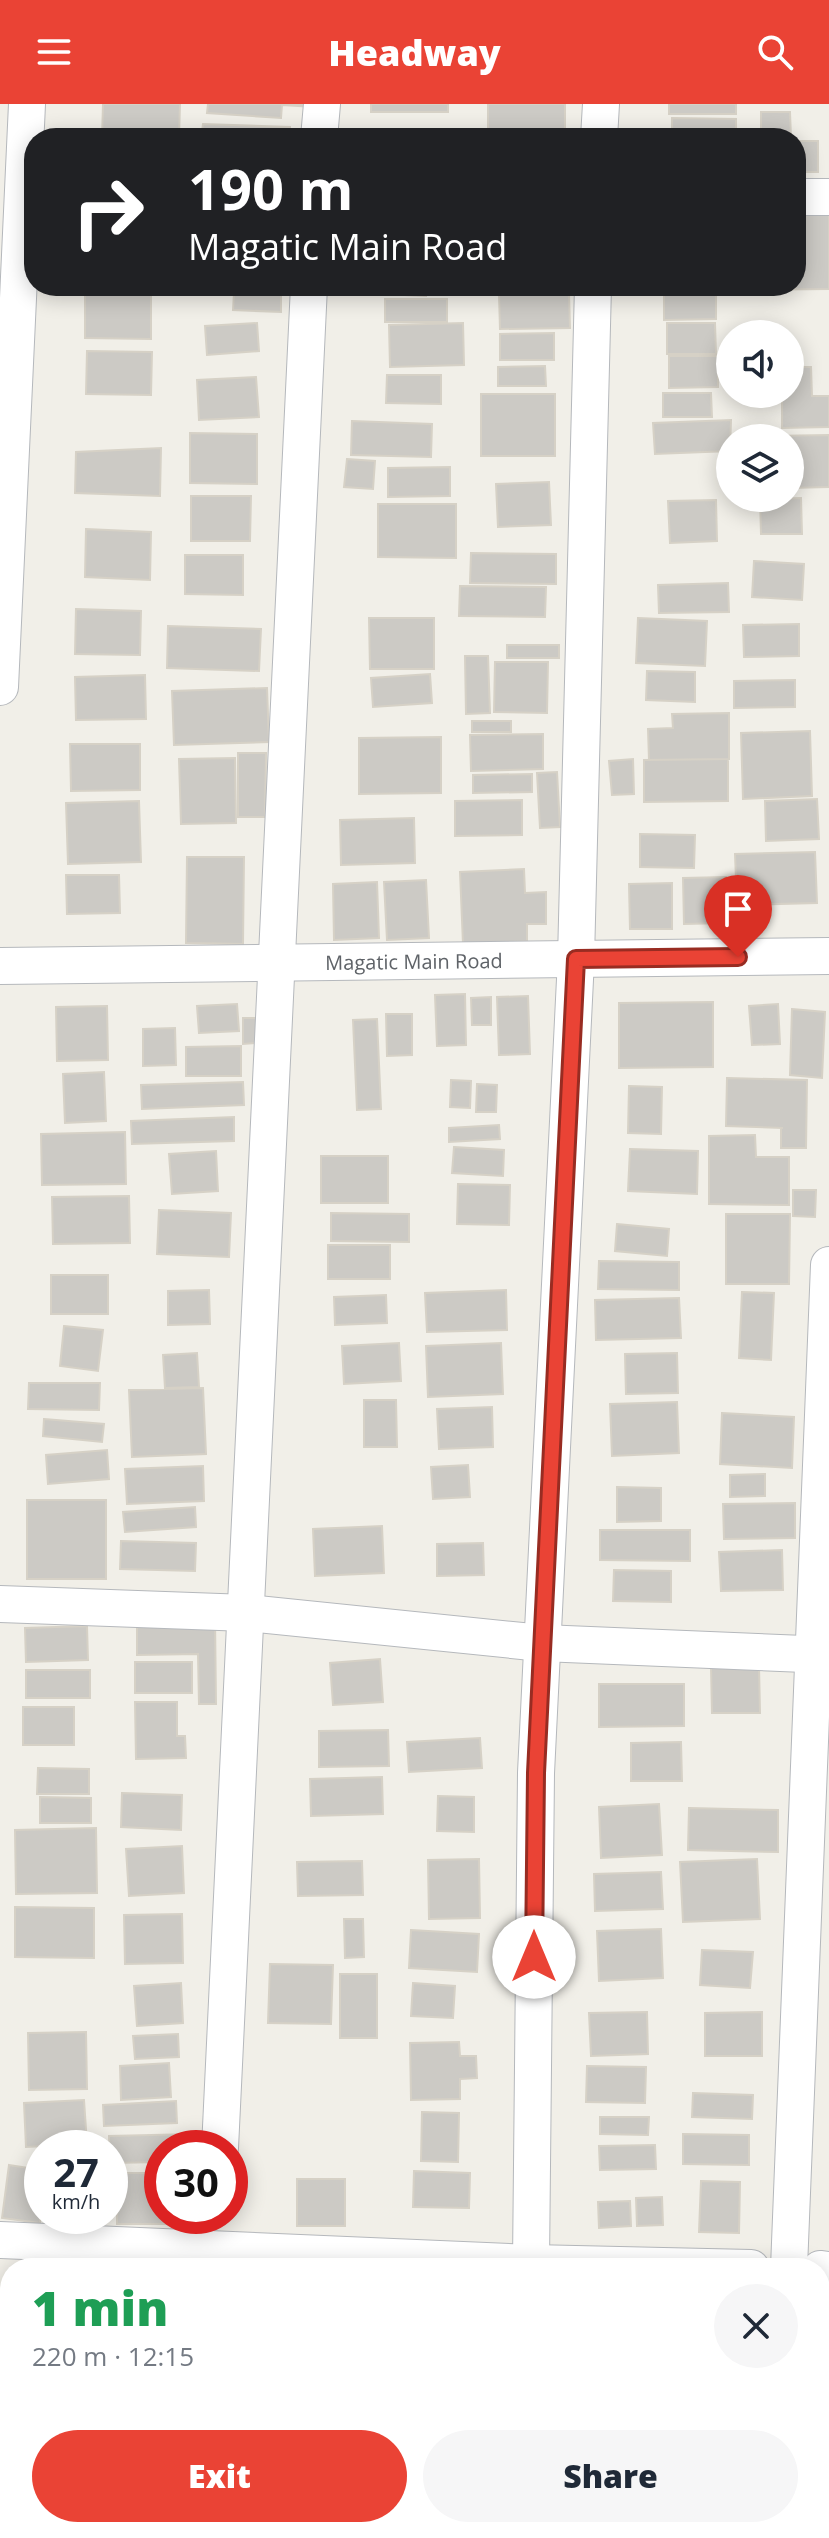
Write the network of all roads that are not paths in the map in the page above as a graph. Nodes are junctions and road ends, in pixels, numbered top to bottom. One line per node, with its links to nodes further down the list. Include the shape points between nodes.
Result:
1 (27, 104): 4 (street)
2 (322, 104): 5 (street)
3 (601, 104): 6 (street)
4 (27, 128)
5 (320, 128)
6 (600, 128)
7 (806, 197): 8 (street)
8 (829, 197)
9 (24, 266): 12 (street)
10 (309, 296): 15 (street)
11 (593, 296): 14 (street)
12 (0, 687)
13 (829, 956): 14 (street, Magatic Main Road)
14 (576, 959): 15 (street, Magatic Main Road); 20 (street)
15 (277, 964): 16 (street, Magatic Main Road); 19 (street)
16 (0, 966)
17 (829, 1265): 21 (street)
18 (0, 1604): 19 (street)
19 (247, 1613): 20 (street); 22 (street)
20 (542, 1643): 21 (street); 27 (street)
21 (821, 1654): 28 (street)
22 (221, 2130)
23 (162, 2234): 25 (street)
24 (236, 2234): 26 (street)
25 (0, 2240)
26 (480, 2258)
27 (531, 2258)
28 (790, 2258)

